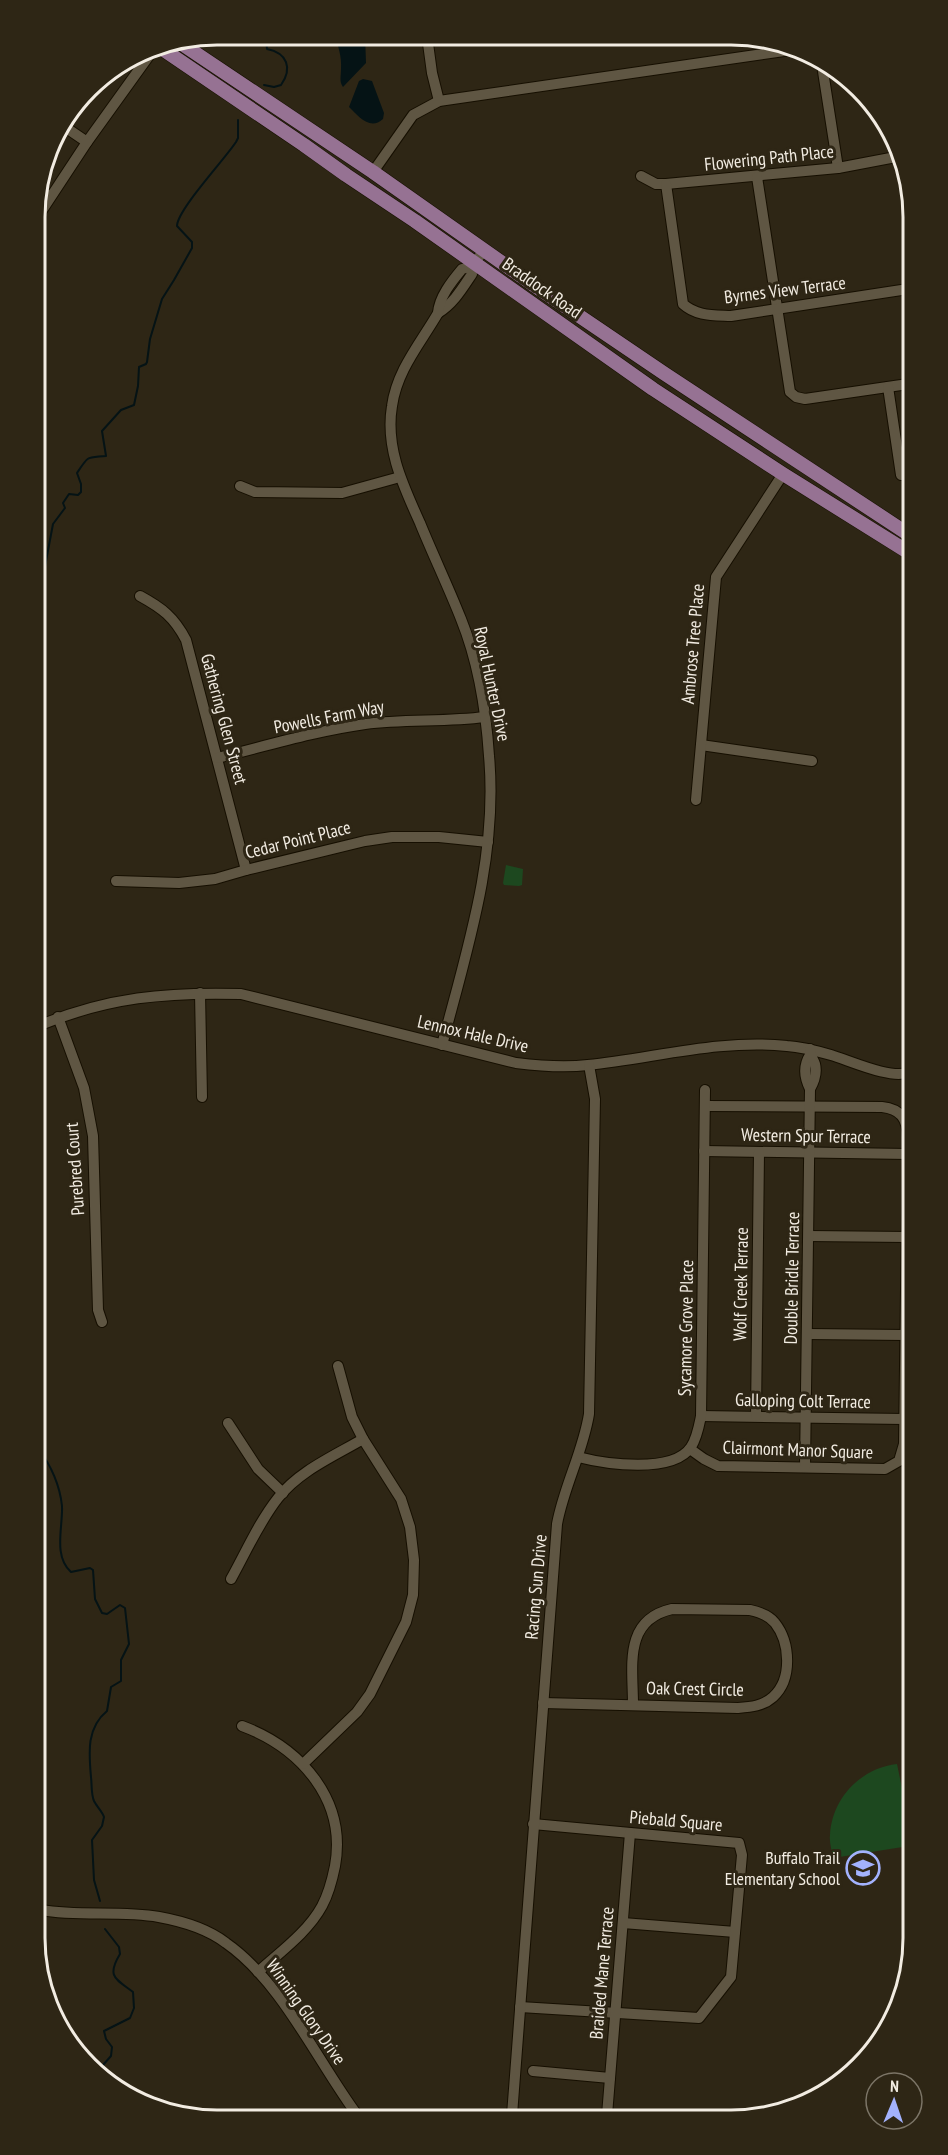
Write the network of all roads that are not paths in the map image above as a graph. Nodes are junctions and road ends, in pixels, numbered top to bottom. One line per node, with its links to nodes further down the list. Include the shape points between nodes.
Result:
1 (428, 45): 8 (street)
2 (187, 48): 9 (main road, Braddock Road)
3 (175, 50): 9 (main road, via 222,82)
4 (779, 52): 8 (street)
5 (166, 53): 22 (main road, Braddock Road)
6 (147, 60): 11 (street)
7 (823, 72): 13 (street)
8 (439, 101): 14 (street, via 413,115)
9 (271, 104): 14 (main road, Braddock Road)
10 (69, 129): 11 (street)
11 (87, 142): 19 (street)
12 (892, 158): 13 (street, Flowering Path Place)
13 (838, 168): 16 (street, Flowering Path Place)
14 (373, 172): 21 (main road, Braddock Road)
15 (641, 176): 17 (street, Flowering Path Place, via 656,184)
16 (757, 177): 17 (street, Flowering Path Place); 24 (street)
17 (666, 184): 24 (street, Byrnes View Terrace, via 683,304 691,311 708,315)
18 (46, 194): 19 (street)
19 (50, 197): 20 (street)
20 (45, 205)
21 (485, 250): 22 (street); 28 (main road, Braddock Road)
22 (472, 265): 27 (main road, Braddock Road); 31 (street, Royal Hunter Drive, via 472,274 449,307 438,314 396,385 390,439)
23 (903, 291): 24 (street, Byrnes View Terrace)
24 (777, 309): 26 (street, via 790,392 796,397)
25 (903, 385): 26 (street)
26 (888, 387): 30 (street)
27 (653, 389): 28 (main road, via 672,388 716,417); 29 (main road, Braddock Road)
28 (729, 417): 33 (main road, Braddock Road)
29 (783, 474): 33 (main road, via 791,471 845,501); 35 (main road, Braddock Road); 38 (street, Ambrose Tree Place, via 716,577)
30 (901, 475)
31 (400, 477): 32 (street, via 342,494 255,492); 37 (street, Royal Hunter Drive, via 462,620)
32 (240, 486)
33 (856, 500): 34 (main road, Braddock Road)
34 (903, 531)
35 (903, 549)
36 (140, 596): 39 (street, Gathering Glen Street, via 173,619 186,640)
37 (485, 717): 39 (street, Powells Farm Way, via 364,724); 42 (street, Royal Hunter Drive, via 490,757)
38 (700, 745): 40 (street); 41 (street, Ambrose Tree Place)
39 (217, 758): 43 (street, Gathering Glen Street)
40 (812, 761)
41 (696, 800)
42 (488, 842): 43 (street, Cedar Point Place, via 392,837); 48 (street, Royal Hunter Drive, via 476,917)
43 (246, 870): 44 (street, Cedar Point Place, via 179,883)
44 (116, 881)
45 (200, 993): 46 (street, Lennox Hale Drive, via 138,997); 48 (street, Lennox Hale Drive, via 241,994); 53 (street)
46 (58, 1017): 47 (street, Lennox Hale Drive); 63 (street, Purebred Court, via 84,1088 93,1136 98,1310)
47 (45, 1023)
48 (442, 1045): 50 (street, Lennox Hale Drive, via 516,1063)
49 (810, 1052): 50 (street, Lennox Hale Drive, via 761,1044 722,1045); 51 (street, Lennox Hale Drive); 55 (street, Double Bridle Terrace, via 805,1063)
50 (589, 1065): 75 (street, Racing Sun Drive, via 595,1100 589,1414)
51 (903, 1073)
52 (705, 1090): 54 (street, Sycamore Grove Place)
53 (202, 1097)
54 (705, 1106): 55 (street, Clairmont Manor Square); 57 (street, Sycamore Grove Place)
55 (810, 1107): 56 (street, Clairmont Manor Square, via 882,1107); 59 (street, Double Bridle Terrace)
56 (903, 1117)
57 (705, 1151): 58 (street, Western Spur Terrace); 67 (street, Sycamore Grove Place)
58 (759, 1152): 59 (street, Western Spur Terrace); 68 (street, Wolf Creek Terrace)
59 (809, 1152): 60 (street, Western Spur Terrace); 61 (street, Double Bridle Terrace)
60 (903, 1154)
61 (809, 1236): 62 (street); 64 (street, Double Bridle Terrace)
62 (903, 1237)
63 (102, 1322)
64 (808, 1334): 65 (street); 69 (street, Double Bridle Terrace)
65 (903, 1335)
66 (338, 1366): 73 (street, via 346,1401)
67 (701, 1416): 68 (street, Galloping Colt Terrace); 74 (street, Sycamore Grove Place)
68 (756, 1416): 69 (street, Galloping Colt Terrace)
69 (807, 1418): 70 (street, Galloping Colt Terrace); 76 (street, Double Bridle Terrace)
70 (903, 1419)
71 (228, 1424): 77 (street, via 258,1468)
72 (903, 1438): 76 (street, Clairmont Manor Square, via 902,1456 885,1469)
73 (363, 1439): 77 (street, via 307,1472); 82 (street, via 401,1499 410,1527 413,1594 406,1622 370,1694 357,1712)
74 (690, 1449): 75 (street, via 680,1457 657,1464 597,1462); 76 (street, Clairmont Manor Square, via 718,1466)
75 (578, 1457): 79 (street, Racing Sun Drive, via 557,1524)
76 (806, 1467)
77 (283, 1493): 78 (street)
78 (231, 1579)
79 (543, 1702): 80 (street, Oak Crest Circle); 83 (street, Racing Sun Drive)
80 (633, 1705): 80 (street, Oak Crest Circle, via 738,1708 763,1703 783,1684 785,1641 774,1621 750,1610 663,1611 640,1627 634,1641)
81 (242, 1726): 82 (street, via 262,1734)
82 (303, 1764): 88 (street, via 320,1785 337,1828 330,1889 311,1922)
83 (533, 1824): 84 (street, Piebald Square); 89 (street, Racing Sun Drive)
84 (630, 1833): 86 (street, Braided Mane Terrace); 87 (street, Piebald Square, via 739,1843 742,1855)
85 (45, 1911): 88 (street, Winning Glory Drive, via 174,1920 225,1941)
86 (623, 1923): 87 (street); 90 (street, Braided Mane Terrace)
87 (735, 1932): 90 (street, Piebald Square, via 731,1977 699,2018)
88 (258, 1972): 93 (street, Winning Glory Drive)
89 (520, 2007): 90 (street, Piebald Square); 94 (street, Racing Sun Drive)
90 (615, 2014): 92 (street, Braided Mane Terrace)
91 (533, 2071): 92 (street)
92 (610, 2078): 95 (street, Braided Mane Terrace)
93 (354, 2110)
94 (512, 2110)
95 (607, 2110)

